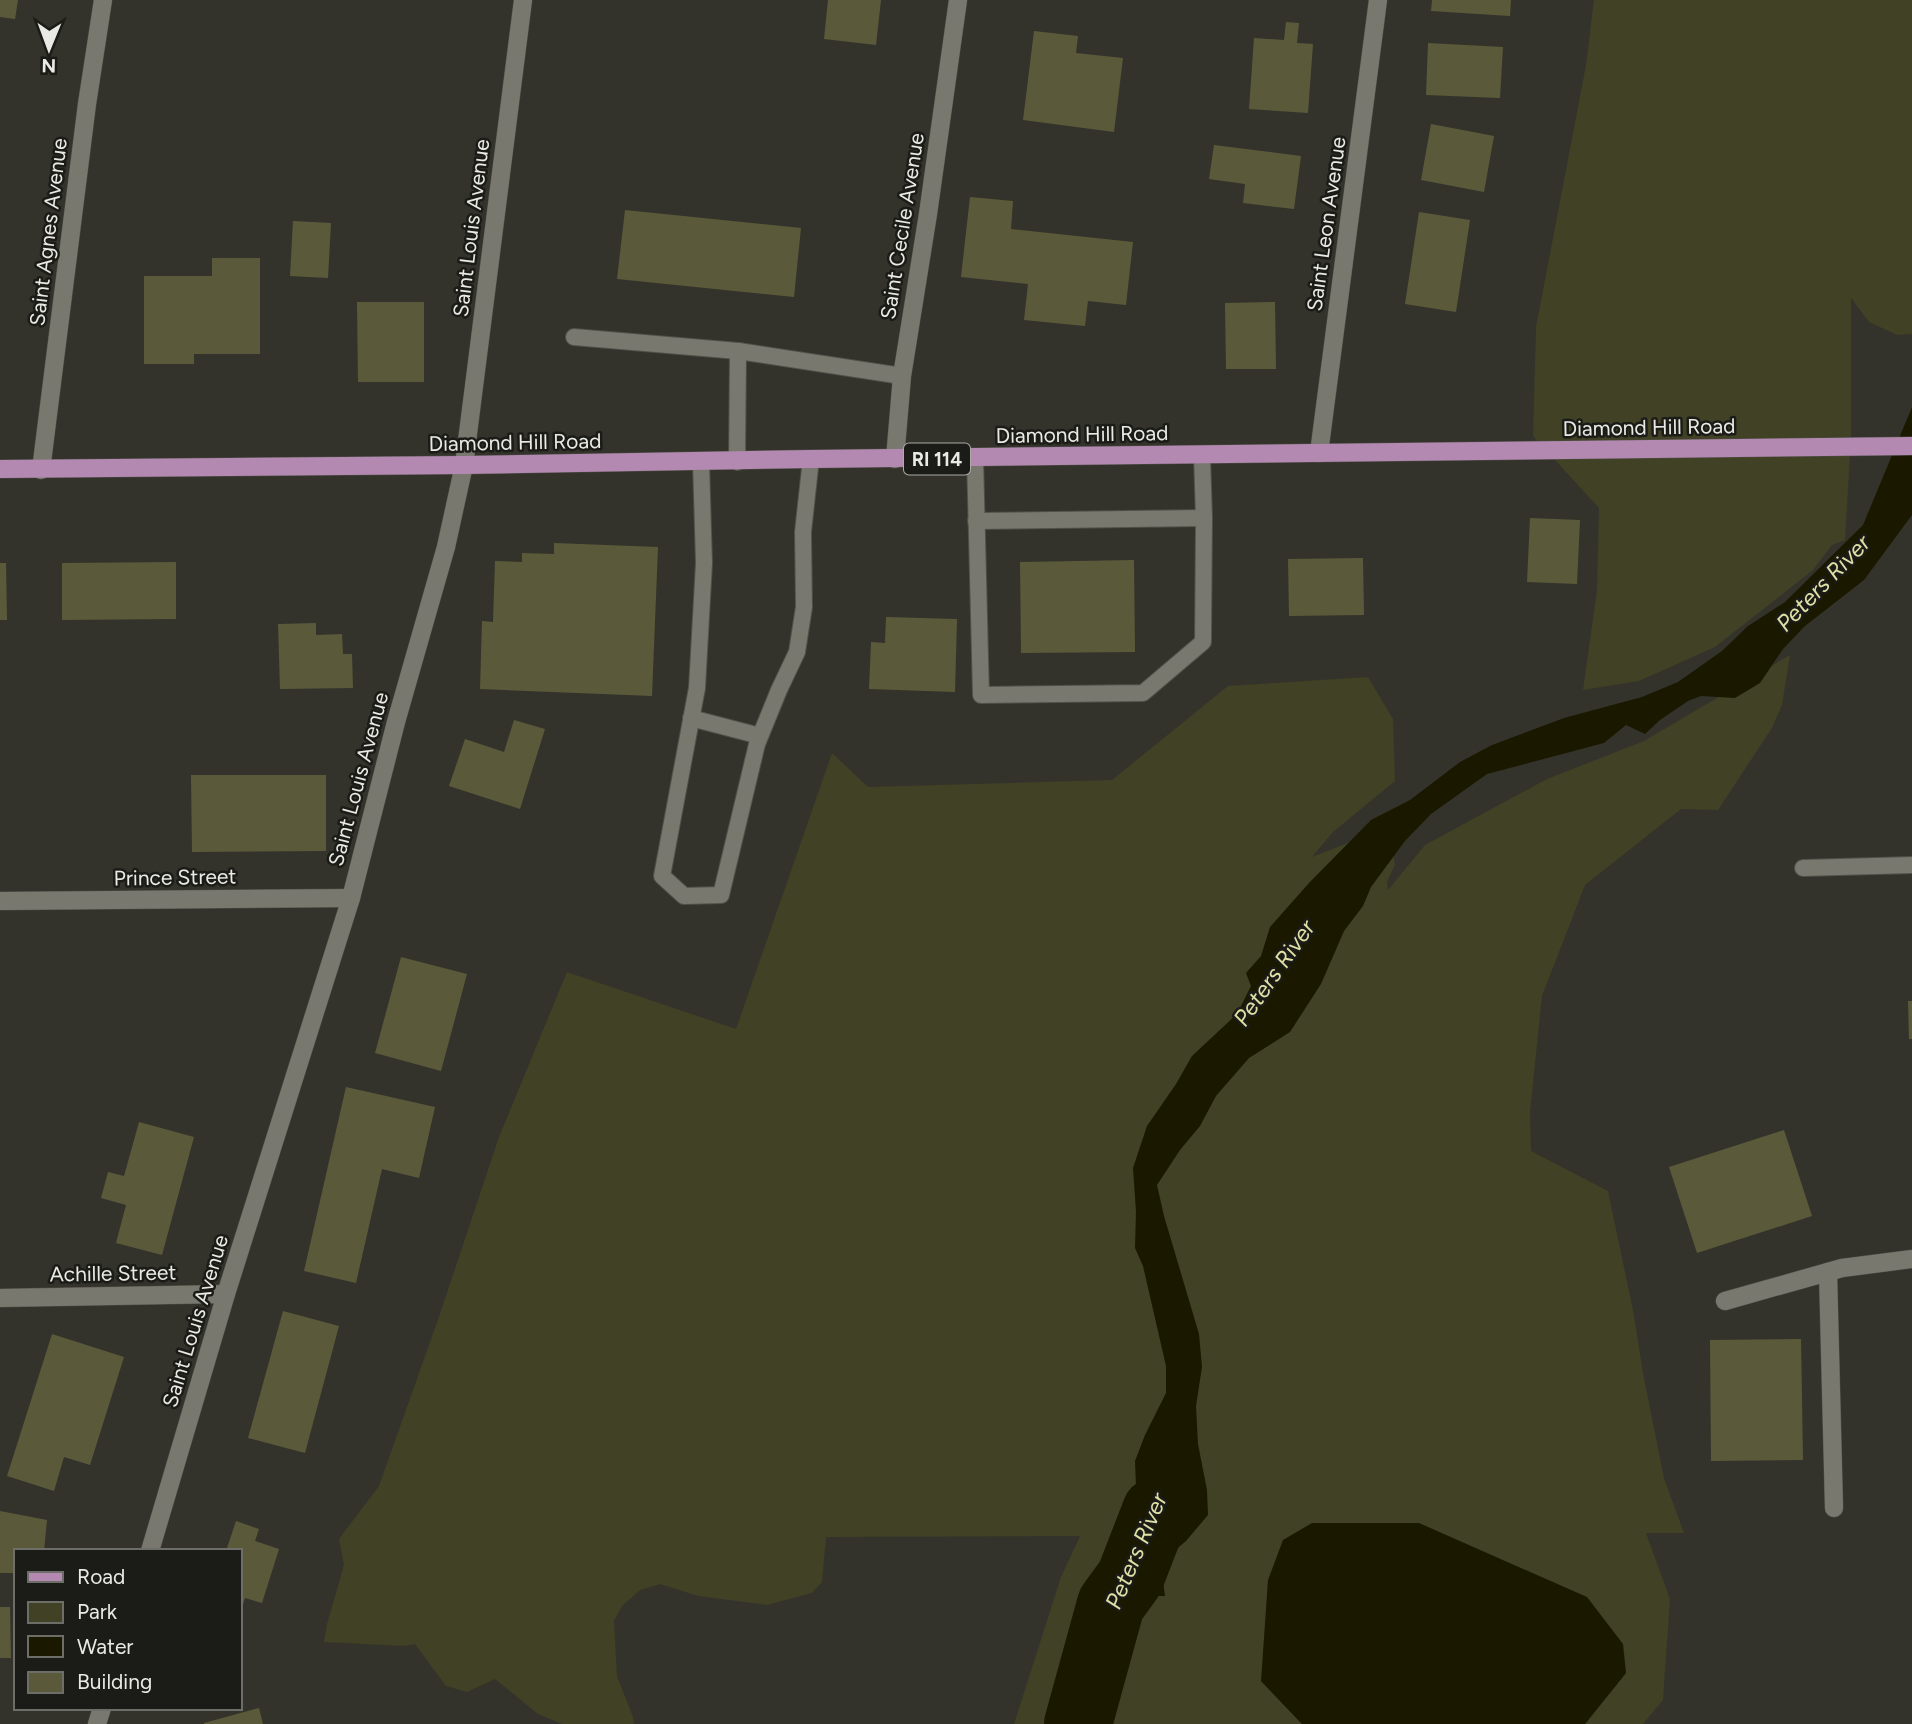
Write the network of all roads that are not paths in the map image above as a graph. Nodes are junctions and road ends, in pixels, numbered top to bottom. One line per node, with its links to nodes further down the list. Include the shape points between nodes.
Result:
1 (103, 0): 18 (street, Saint Agnes Avenue)
2 (523, 0): 16 (street, Saint Louis Avenue)
3 (958, 0): 7 (street, Saint Cecile Avenue)
4 (1378, 0): 9 (street, Saint Leon Avenue)
5 (574, 337): 6 (lane)
6 (738, 351): 7 (lane); 15 (lane)
7 (902, 376): 13 (street, Saint Cecile Avenue)
8 (1912, 446): 9 (main road, Diamond Hill Road / RI 114)
9 (1319, 453): 10 (main road, Diamond Hill Road / RI 114)
10 (1202, 456): 11 (main road, Diamond Hill Road / RI 114); 19 (lane)
11 (975, 458): 13 (main road, Diamond Hill Road / RI 114); 20 (lane)
12 (811, 459): 13 (main road, Diamond Hill Road / RI 114); 15 (main road, Diamond Hill Road / RI 114); 22 (lane, via 803,533 804,607 797,652)
13 (895, 459)
14 (701, 462): 15 (main road, Diamond Hill Road / RI 114); 16 (main road, Diamond Hill Road / RI 114); 21 (lane, via 705,563)
15 (737, 462)
16 (464, 465): 18 (main road, Diamond Hill Road / RI 114); 25 (street, Saint Louis Avenue)
17 (0, 469): 18 (main road, Diamond Hill Road / RI 114)
18 (41, 470)
19 (1204, 518): 20 (lane); 20 (lane, via 1203,642 1143,693 981,695)
20 (976, 522)
21 (691, 718): 22 (lane); 22 (lane, via 662,876 684,896 721,895)
22 (760, 736)
23 (1912, 864): 24 (lane)
24 (1803, 867)
25 (351, 898): 26 (street, Prince Street); 29 (street, Saint Louis Avenue)
26 (0, 901)
27 (1912, 1259): 28 (street)
28 (1828, 1272): 31 (street); 32 (street)
29 (226, 1294): 30 (street, Achille Street); 33 (street, Saint Louis Avenue)
30 (0, 1298)
31 (1725, 1301)
32 (1833, 1508)
33 (151, 1549)

